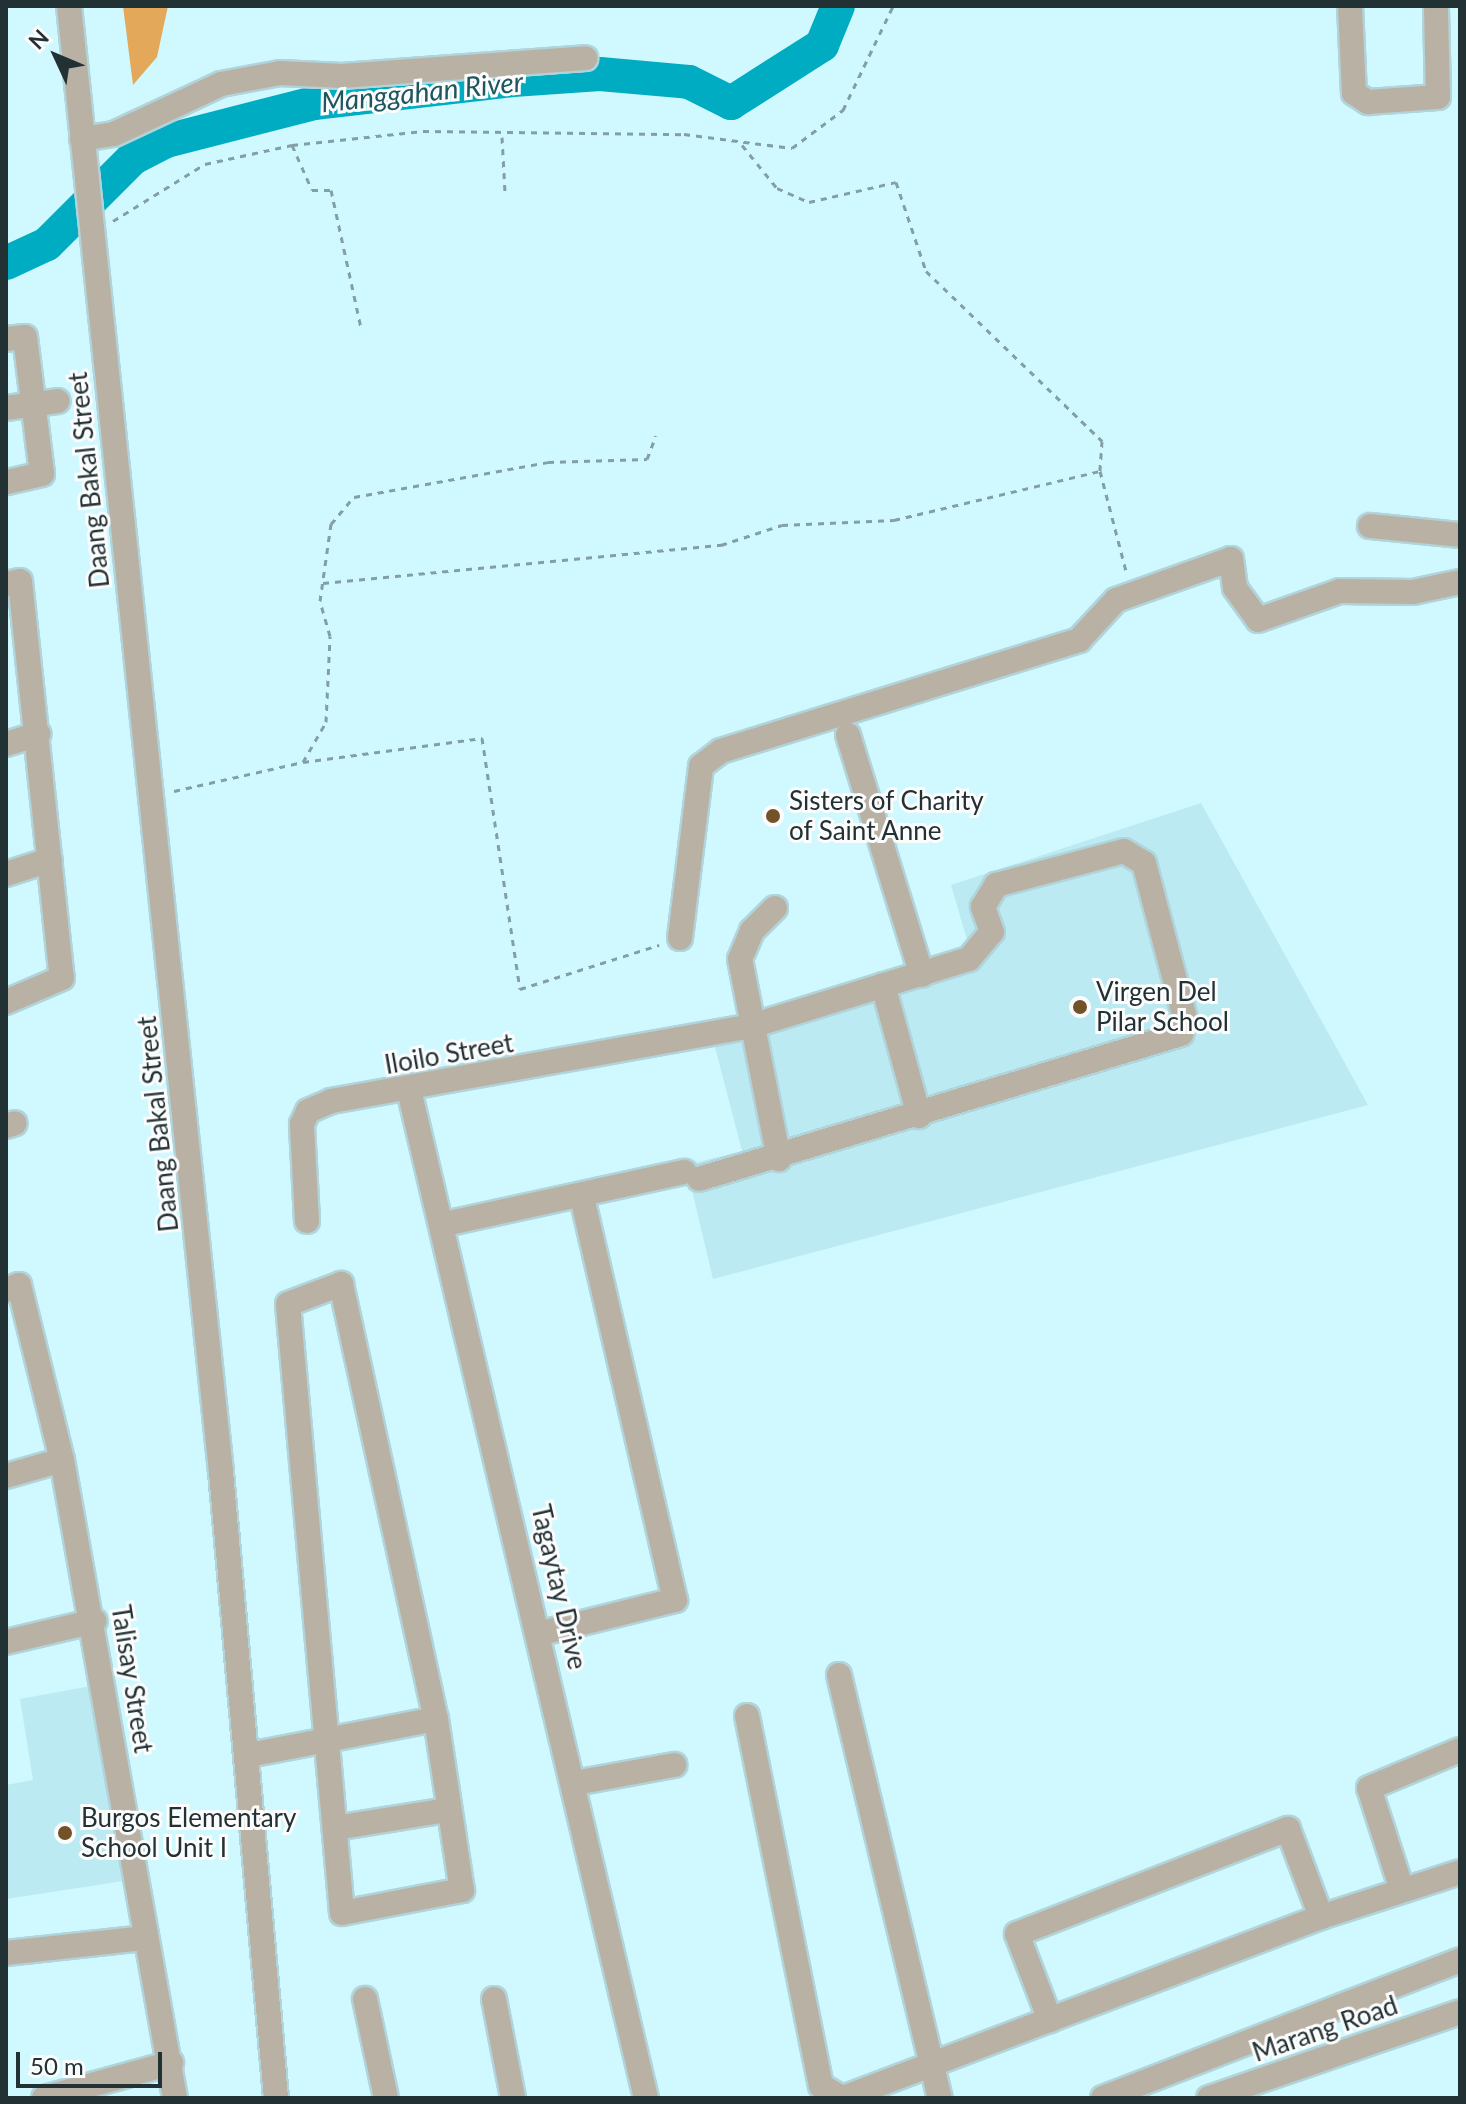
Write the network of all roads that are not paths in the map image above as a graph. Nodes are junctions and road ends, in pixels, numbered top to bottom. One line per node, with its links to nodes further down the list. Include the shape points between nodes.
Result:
1 (69, 6): 6 (street, Daang Bakal Street)
2 (1350, 6): 5 (street, via 1351,76 1359,100 1436,99)
3 (1436, 6): 5 (street)
4 (585, 58): 6 (street, via 342,76 280,73 221,84 114,134)
5 (1450, 60)
6 (83, 142): 44 (street, Daang Bakal Street)
7 (6, 339): 9 (street, via 25,337)
8 (58, 401): 9 (street)
9 (31, 402): 10 (street); 11 (street, via 42,474)
10 (6, 408)
11 (6, 482)
12 (1370, 526): 13 (street)
13 (1460, 535)
14 (13, 582): 16 (street)
15 (1460, 582): 22 (street, via 1413,592 1340,591 1258,620 1235,588 1231,559 1116,600 1079,640 721,751 701,766)
16 (39, 734): 18 (street); 19 (street)
17 (848, 735): 23 (street)
18 (6, 744)
19 (50, 860): 20 (street); 25 (street, via 62,978)
20 (6, 874)
21 (775, 908): 26 (street, via 752,931 740,959)
22 (680, 938)
23 (922, 975): 24 (street, Iloilo Street); 28 (street, Iloilo Street, via 982,950 992,932 986,894 996,885 1134,853 1144,863 1185,1018 1181,1034 1147,1049)
24 (883, 985): 26 (street, Iloilo Street); 28 (street)
25 (6, 1002)
26 (748, 1027): 27 (street, Iloilo Street); 29 (street)
27 (409, 1090): 31 (street, Iloilo Street, via 308,1111 301,1137); 32 (street, Tagaytay Drive)
28 (919, 1116): 29 (street)
29 (779, 1159): 30 (street)
30 (582, 1196): 32 (street); 37 (street, via 675,1600)
31 (307, 1221)
32 (445, 1224): 37 (street, Tagaytay Drive)
33 (6, 1290): 34 (street, Talisay Street, via 19,1285)
34 (62, 1460): 35 (street); 36 (street, Talisay Street)
35 (6, 1476)
36 (95, 1621): 38 (street); 52 (street, Talisay Street)
37 (542, 1633): 46 (street, Tagaytay Drive)
38 (6, 1642)
39 (839, 1675): 60 (street)
40 (747, 1716): 67 (street, via 821,2086)
41 (436, 1719): 42 (street); 42 (street, via 341,1284 288,1304); 47 (street)
42 (323, 1743): 44 (street); 48 (street)
43 (1460, 1750): 50 (street, via 1369,1788)
44 (249, 1755): 63 (street, Daang Bakal Street)
45 (674, 1765): 46 (street)
46 (575, 1783): 66 (street, Tagaytay Drive)
47 (447, 1810): 48 (street); 48 (street, via 462,1890 342,1913)
48 (335, 1828)
49 (1460, 1872): 50 (street)
50 (1402, 1890): 51 (street)
51 (1321, 1917): 58 (street); 58 (street, via 1288,1829 1017,1934)
52 (145, 1938): 53 (street); 59 (street, Talisay Street)
53 (6, 1953)
54 (1460, 1960): 69 (street)
55 (365, 1999): 64 (street)
56 (494, 1999): 65 (street)
57 (1460, 2012): 70 (street, Marang Road)
58 (1050, 2020): 60 (street)
59 (171, 2063): 61 (street); 62 (street, Talisay Street)
60 (930, 2067): 67 (street); 68 (street)
61 (44, 2098)
62 (175, 2098)
63 (276, 2098)
64 (386, 2098)
65 (513, 2098)
66 (646, 2098)
67 (842, 2098)
68 (940, 2098)
69 (1103, 2098)
70 (1209, 2098)

